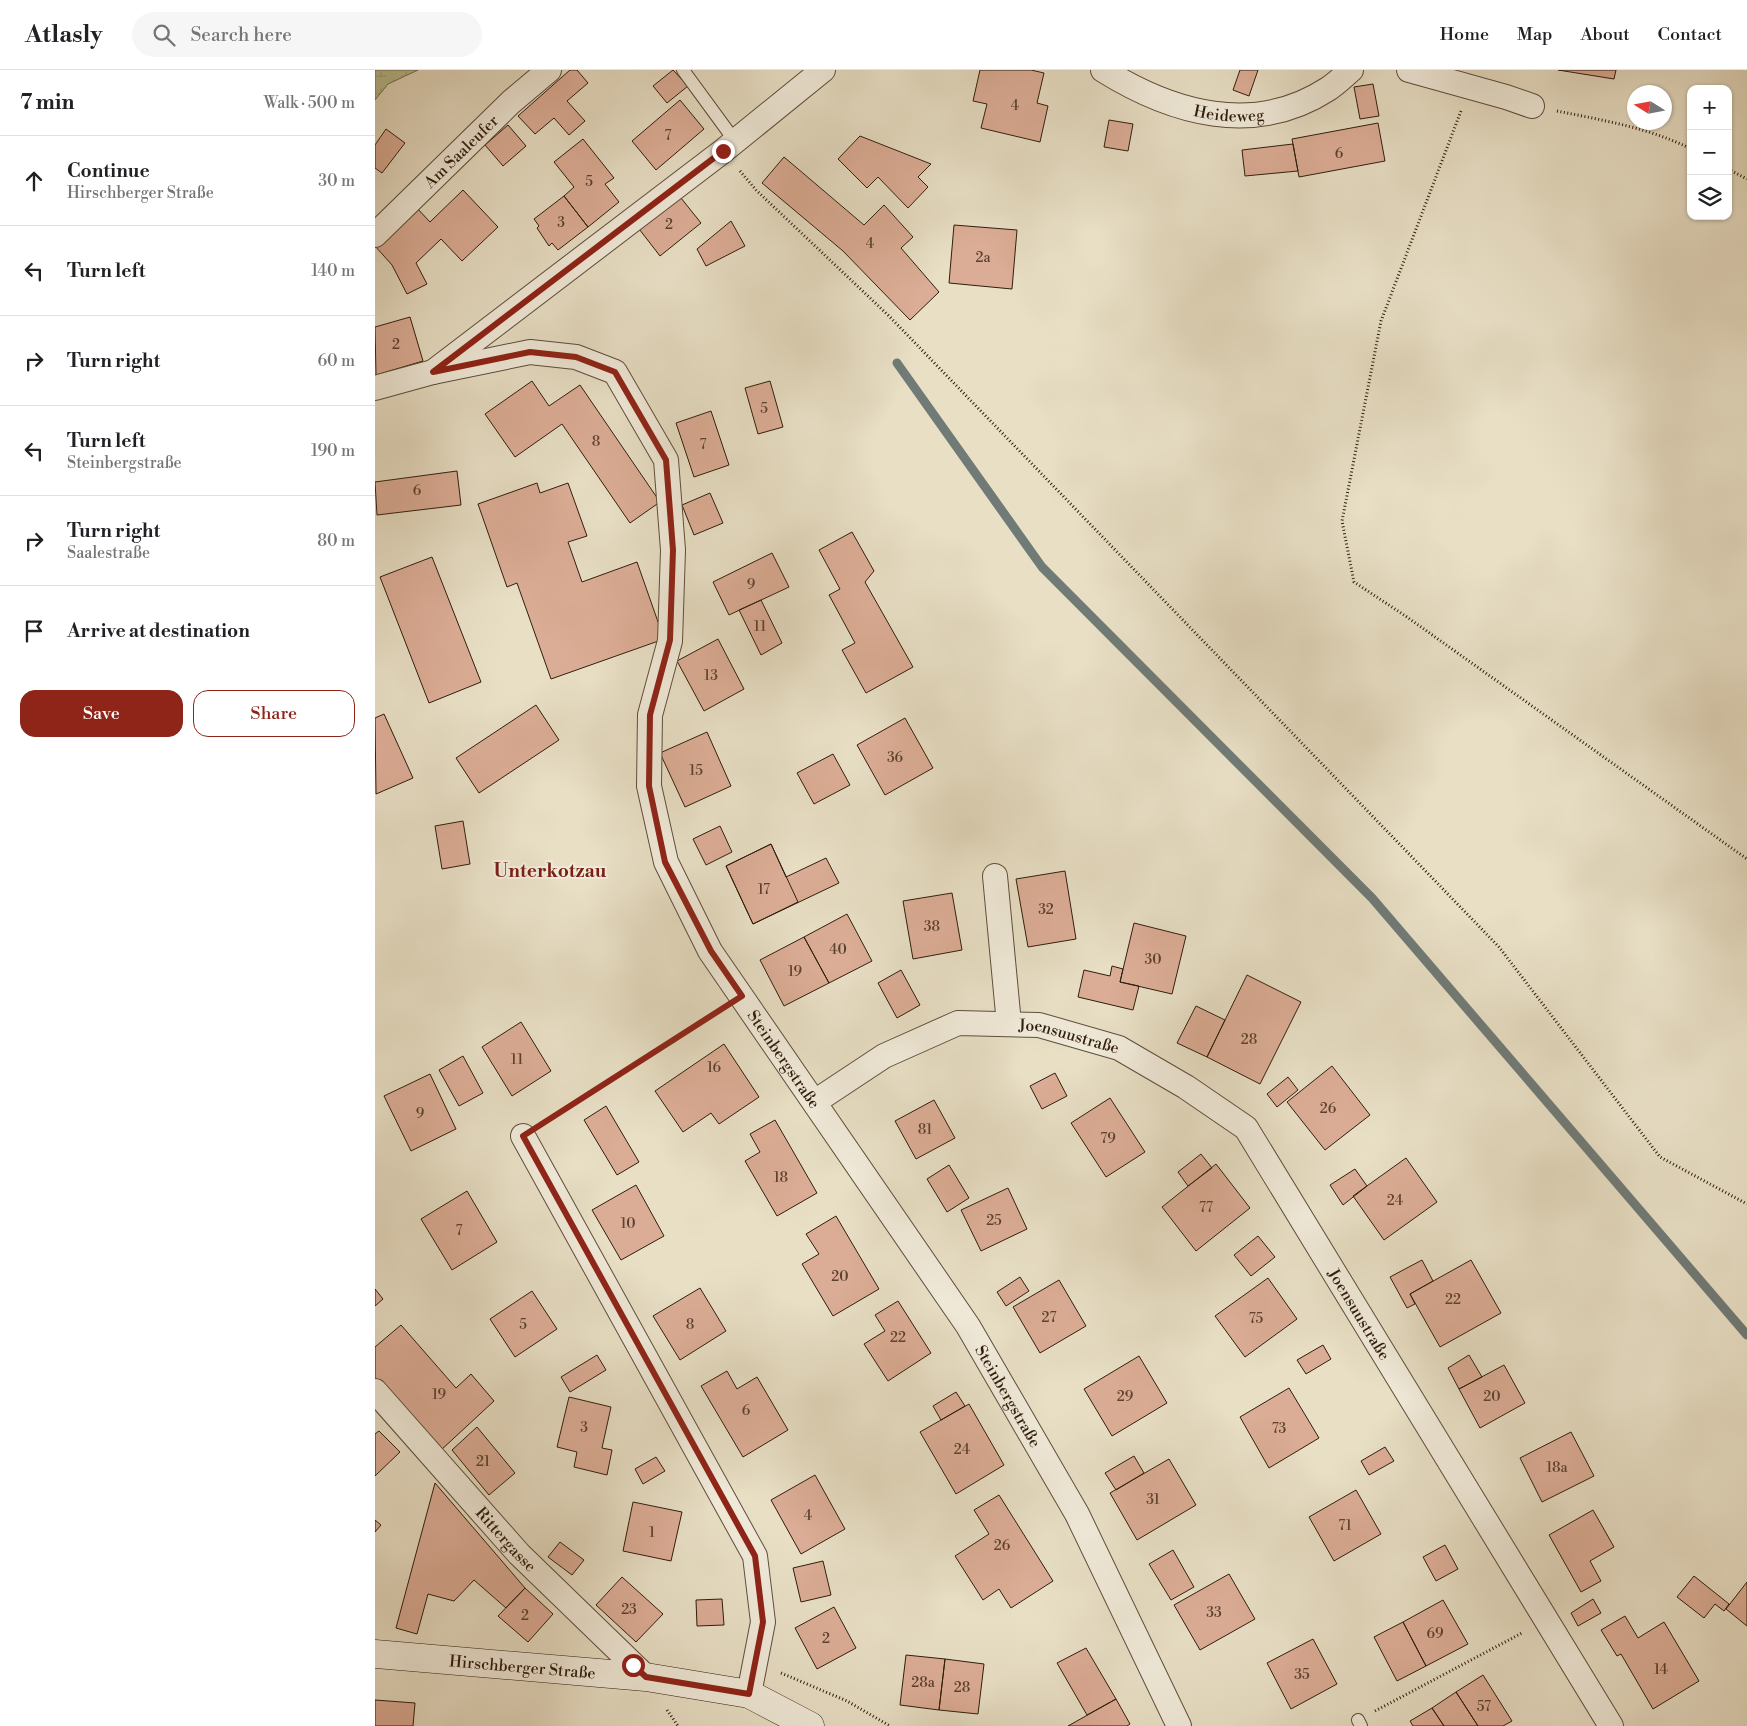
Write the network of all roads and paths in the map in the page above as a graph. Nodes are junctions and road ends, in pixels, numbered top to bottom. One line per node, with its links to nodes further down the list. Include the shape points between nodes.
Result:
1 (549, 70): 13 (street, Am Saaleufer, via 504,109)
2 (683, 70): 9 (lane)
3 (823, 70): 9 (street)
4 (1103, 70): 5 (street, Heideweg, via 1146,95 1222,116 1260,115 1295,106 1328,89)
5 (1351, 70)
6 (1409, 70): 7 (street)
7 (1470, 87): 8 (street); 16 (path, via 1381,321 1342,520 1354,582)
8 (1532, 106): 10 (path, via 1613,123)
9 (729, 146): 14 (street); 22 (path, via 757,190 889,316 1499,947 1660,1157)
10 (1687, 148)
11 (1732, 171): 12 (path)
12 (1747, 179)
13 (375, 235)
14 (433, 372): 15 (street, Steinbergstraße); 18 (street, Steinbergstraße, via 530,352 576,357 615,372 666,460 673,550 670,640 650,715 649,786 665,862 711,951)
15 (375, 388)
16 (1747, 860)
17 (995, 876): 19 (street, Joensuustraße)
18 (742, 996): 20 (street, Steinbergstraße); 21 (path)
19 (1009, 1024): 20 (street, Joensuustraße, via 957,1023 883,1056); 24 (street, Joensuustraße, via 1039,1025 1119,1048 1186,1087 1246,1128)
20 (816, 1101): 30 (street, Steinbergstraße, via 978,1343 1077,1514)
21 (523, 1136): 27 (street, via 755,1556 763,1622)
22 (1747, 1204)
23 (375, 1391): 26 (street, Rittergasse, via 519,1554)
24 (1547, 1620): 28 (path); 31 (street, Joensuustraße)
25 (375, 1654): 26 (main road, Hirschberger Straße)
26 (639, 1671): 27 (main road, Hirschberger Straße)
27 (749, 1694): 29 (main road, Hirschberger Straße)
28 (1359, 1723)
29 (810, 1726)
30 (1179, 1726)
31 (1611, 1726)

